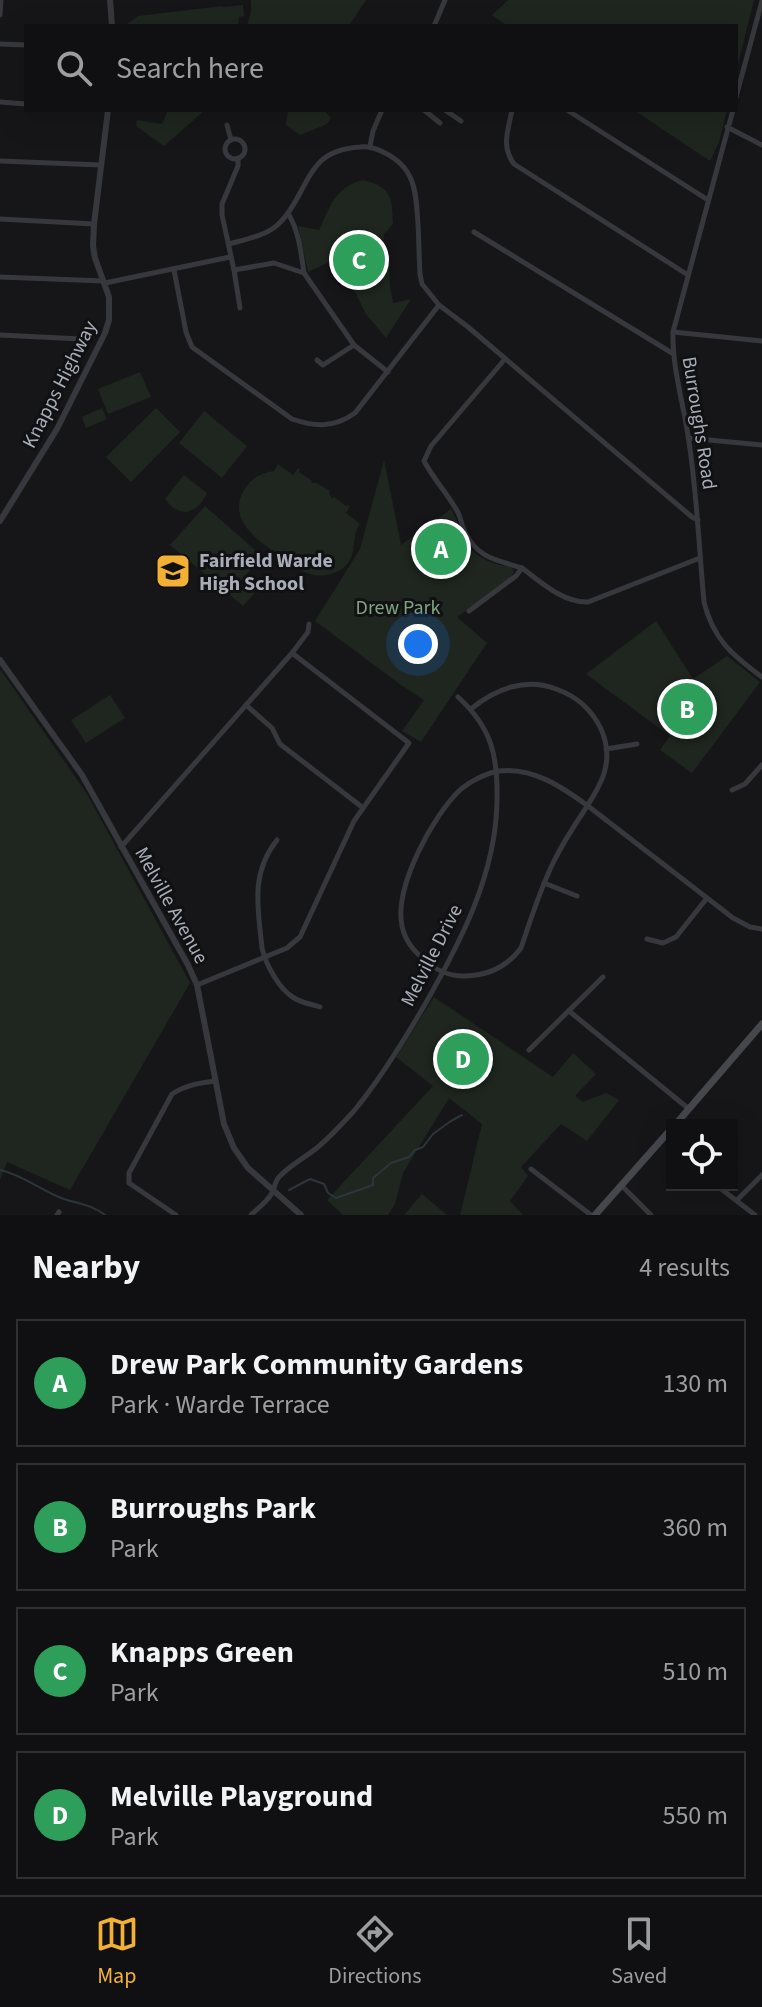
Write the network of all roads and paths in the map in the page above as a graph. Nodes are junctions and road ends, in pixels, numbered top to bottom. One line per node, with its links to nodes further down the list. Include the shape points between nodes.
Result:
1 (1, 0): 5 (street)
2 (110, 0): 6 (street)
3 (441, 1): 7 (street)
4 (762, 1): 10 (street)
5 (0, 15)
6 (112, 24)
7 (435, 24)
8 (0, 44): 9 (street)
9 (24, 45)
10 (738, 90)
11 (0, 102): 12 (street)
12 (24, 104)
13 (108, 112): 29 (street, Knapps Highway)
14 (381, 112): 26 (street)
15 (426, 112): 21 (street)
16 (448, 112): 20 (street)
17 (512, 112): 40 (street, via 507,154 514,164)
18 (570, 112): 30 (street)
19 (732, 112): 23 (street, Burroughs Road)
20 (461, 121)
21 (440, 123)
22 (227, 125): 24 (street)
23 (727, 127): 25 (street); 30 (street, Burroughs Road)
24 (231, 140): 27 (street, via 244,147); 27 (street, via 225,152)
25 (762, 145)
26 (370, 146): 31 (street, via 339,150 322,160); 43 (street, via 402,163 411,177 422,284)
27 (238, 158): 35 (street, via 222,204)
28 (0, 161): 29 (street)
29 (101, 165): 33 (street, Knapps Highway)
30 (708, 200): 40 (street, Burroughs Road)
31 (289, 215): 35 (street, via 262,236); 39 (street)
32 (0, 219): 33 (street)
33 (94, 224): 42 (street, Knapps Highway, via 95,258)
34 (474, 232): 50 (street)
35 (229, 244): 36 (street)
36 (230, 257): 37 (street); 38 (street)
37 (174, 270): 42 (street); 53 (street, via 192,347 292,419 321,426 345,420)
38 (234, 270): 39 (street, via 274,263); 44 (street)
39 (304, 273): 49 (street)
40 (688, 275): 45 (street, Burroughs Road)
41 (0, 277): 42 (street)
42 (105, 282): 57 (street, Knapps Highway, via 105,333 56,431)
43 (439, 305): 51 (street); 53 (street)
44 (240, 308)
45 (673, 332): 48 (street); 50 (street, Burroughs Road)
46 (0, 335): 47 (street)
47 (81, 339)
48 (762, 341)
49 (354, 345): 52 (street, via 323,365); 53 (street)
50 (672, 353): 54 (street, Burroughs Road)
51 (505, 359): 56 (street); 59 (street, via 424,461 477,550)
52 (317, 360)
53 (388, 372)
54 (688, 438): 55 (street); 56 (street, Burroughs Road)
55 (762, 445)
56 (698, 520): 58 (street, Burroughs Road)
57 (0, 521)
58 (700, 558): 59 (street, via 580,603); 64 (street, Burroughs Road, via 711,625 736,658)
59 (522, 568): 60 (street)
60 (469, 611)
61 (309, 624): 62 (street)
62 (292, 653): 66 (street); 74 (street, via 409,743)
63 (0, 660): 76 (street, Melville Avenue, via 82,775)
64 (762, 677)
65 (458, 697): 67 (street, Melville Drive)
66 (246, 705): 74 (street, via 272,728 280,744); 76 (street)
67 (471, 709): 69 (street, via 500,690 525,683 558,689 597,720); 71 (street, Melville Drive, via 488,737)
68 (637, 744): 69 (street)
69 (606, 749): 73 (street, via 606,770)
70 (762, 765): 72 (street)
71 (498, 771): 73 (street, via 542,776); 83 (street, Melville Drive, via 497,828 487,873); 83 (street, via 452,798 415,857 404,892 404,934 414,952)
72 (732, 790)
73 (588, 806): 77 (street); 79 (street)
74 (362, 807): 82 (street, via 300,937)
75 (277, 840): 82 (street, via 258,879)
76 (121, 847): 85 (street, Melville Avenue)
77 (544, 883): 78 (street); 83 (street, via 521,948 510,961 482,975)
78 (577, 896)
79 (707, 898): 80 (street, via 742,924); 81 (street, via 676,937 663,943)
80 (762, 929)
81 (647, 939)
82 (264, 957): 85 (street); 86 (street, via 285,991)
83 (443, 973): 97 (street, Melville Drive, via 353,1112 276,1179)
84 (603, 977): 87 (street)
85 (197, 985): 90 (street, Melville Avenue)
86 (320, 1007)
87 (569, 1011): 89 (street); 91 (street)
88 (761, 1028): 91 (main road)
89 (529, 1050)
90 (215, 1081): 97 (street, Melville Avenue, via 234,1148); 100 (street, via 172,1094 129,1173 129,1183)
91 (689, 1109): 92 (main road)
92 (680, 1119)
93 (666, 1136): 96 (main road)
94 (531, 1169): 103 (street)
95 (762, 1175): 99 (street)
96 (622, 1186): 103 (main road); 104 (street)
97 (274, 1189): 101 (street, Melville Drive); 102 (street, Melville Avenue)
98 (724, 1191): 99 (street)
99 (737, 1200): 105 (street)
100 (176, 1215)
101 (251, 1215)
102 (301, 1215)
103 (593, 1215)
104 (651, 1215)
105 (755, 1215)

